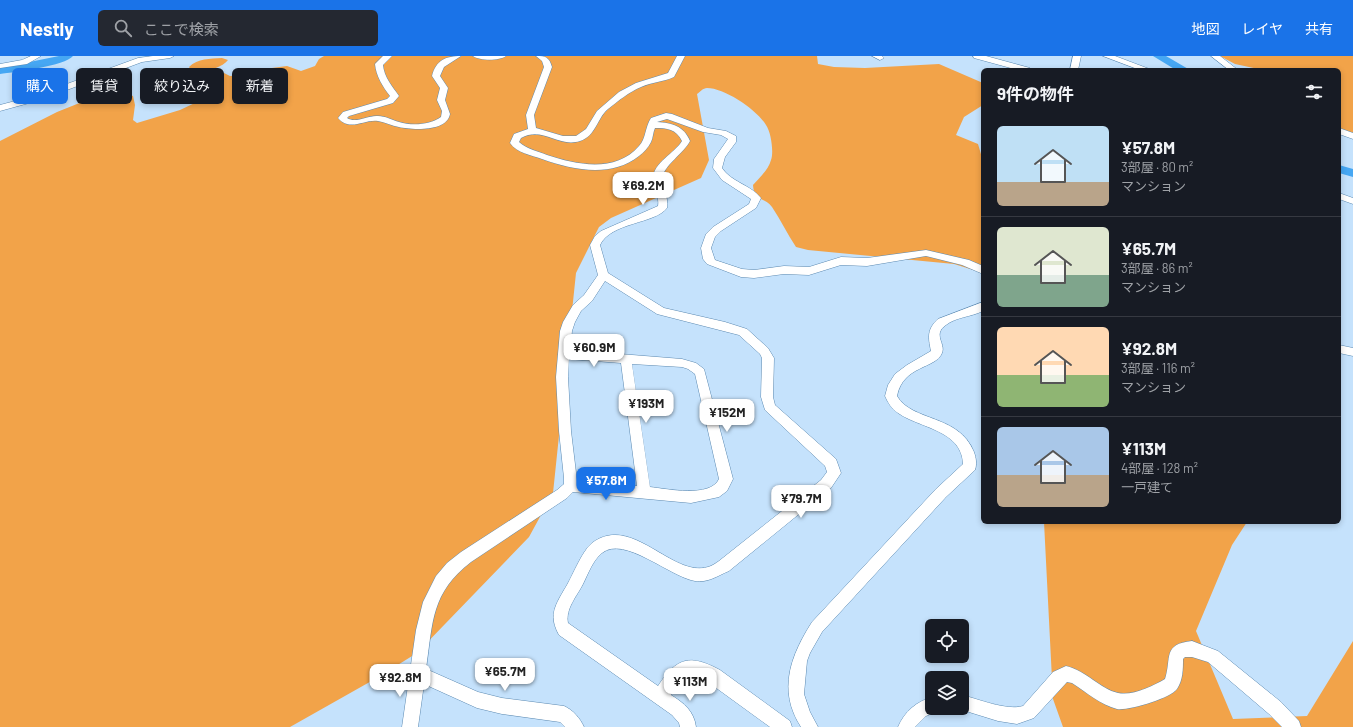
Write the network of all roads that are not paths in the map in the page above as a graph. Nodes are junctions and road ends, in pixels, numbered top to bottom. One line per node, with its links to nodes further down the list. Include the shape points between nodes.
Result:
1 (37, 56): 14 (street, via 24,62)
2 (170, 56): 13 (street)
3 (388, 56): 4 (street, via 379,64 379,71 394,96 390,101 346,114 342,118 346,122 355,123 372,118 387,119 400,124 434,124 445,117 446,113 441,101 444,88 436,76 437,70 449,59)
4 (457, 56)
5 (478, 56): 6 (street)
6 (502, 56)
7 (540, 56): 21 (street, via 546,60 548,67 530,115)
8 (681, 56): 21 (street, via 670,76 638,85 621,95 600,112 590,130 580,138 567,139)
9 (977, 56): 15 (street)
10 (1077, 56): 16 (street)
11 (1107, 56): 17 (street)
12 (1215, 56): 18 (street)
13 (139, 58): 19 (street, via 37,98)
14 (0, 66)
15 (1020, 68)
16 (1074, 68)
17 (1142, 68)
18 (1231, 68)
19 (0, 108)
20 (651, 125): 21 (street, via 648,141 635,156 620,163 594,168 577,167 553,160 524,150 514,143 517,136); 26 (street, via 657,118 668,116 733,138 718,161 717,167 724,177 756,198 753,206 710,236 706,253 716,265 747,274 784,270 809,271 841,261 867,262 926,253 965,262); 27 (street, via 668,125 676,128 686,141 658,174 657,179 664,197 662,208 606,232 598,239 595,244)
21 (532, 130)
22 (1341, 132): 23 (street)
23 (1353, 136)
24 (1341, 197): 25 (street)
25 (1353, 201)
26 (981, 269)
27 (604, 275): 31 (street, via 569,322); 36 (street, via 661,311 743,332 768,358 769,407 832,464 834,473 826,484 724,566 708,574 693,575 672,567 640,548 622,542 610,542 598,548 563,606 559,619 564,630)
28 (981, 307): 43 (street, via 948,318 938,325 934,332 937,352 935,355 909,369 894,382 891,396 899,408 911,416 931,422 959,439 968,451 970,466 941,493 841,600 817,627 804,648 799,661 796,694 803,716)
29 (1341, 349): 30 (street)
30 (1353, 352)
31 (565, 354): 32 (street); 33 (street, via 562,377)
32 (626, 359): 34 (street); 34 (street, via 682,363 700,372 726,479 722,487 714,493 703,496)
33 (570, 486): 34 (street); 35 (street, via 562,494 466,557 440,581 430,602)
34 (644, 492)
35 (418, 673): 39 (street); 40 (street, via 477,700 564,714)
36 (661, 696): 41 (street, via 678,709 687,720); 42 (street, via 681,670 696,666 714,676)
37 (969, 705): 45 (street, via 1017,716 1028,712 1059,678 1066,674 1075,676 1117,701 1128,702 1171,685 1176,656 1181,650 1192,649 1213,656 1230,668 1275,708)
38 (925, 707): 44 (street)
39 (410, 727)
40 (576, 727)
41 (688, 727)
42 (784, 727)
43 (810, 727)
44 (906, 727)
45 (1292, 727)

